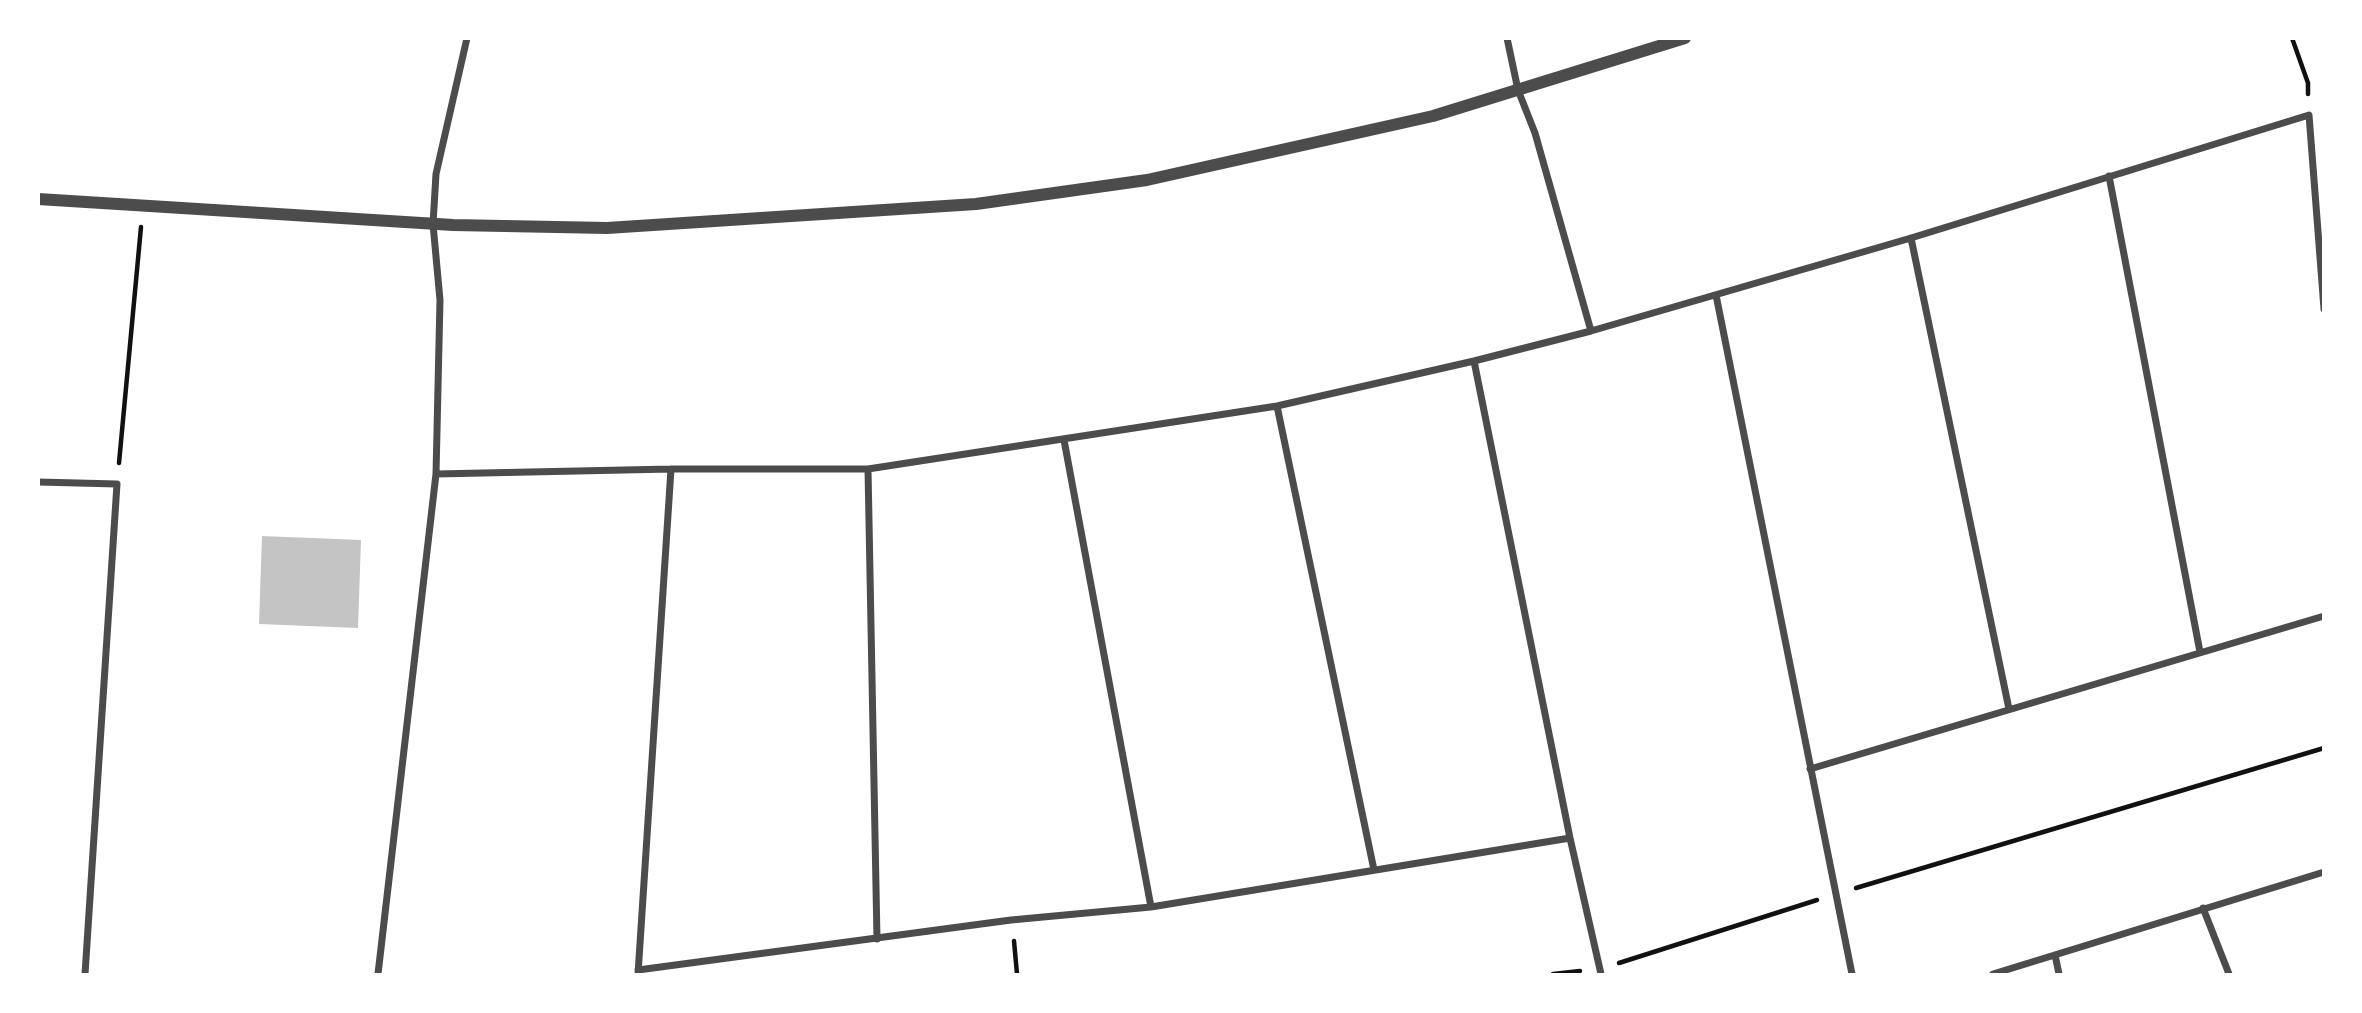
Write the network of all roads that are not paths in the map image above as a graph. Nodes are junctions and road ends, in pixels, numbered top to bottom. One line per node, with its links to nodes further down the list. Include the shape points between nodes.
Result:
1 (467, 38): 7 (street, via 436,174)
2 (1507, 38): 4 (street)
3 (1685, 38): 4 (street)
4 (1518, 90): 7 (street, via 1433,116 1147,180 976,204 607,228); 11 (street, via 1535,133)
5 (2109, 177): 8 (street); 10 (street, via 2309,115); 20 (street)
6 (38, 199): 7 (street)
7 (433, 224): 17 (street, via 440,300)
8 (1910, 237): 9 (street); 21 (street)
9 (1716, 295): 11 (street); 22 (street)
10 (2323, 309)
11 (1591, 331): 12 (street)
12 (1474, 361): 13 (street); 23 (street)
13 (1277, 406): 14 (street); 24 (street)
14 (1064, 440): 16 (street); 26 (street)
15 (671, 469): 16 (street); 17 (street); 30 (street)
16 (868, 469): 28 (street)
17 (436, 474): 33 (street)
18 (38, 482): 32 (street, via 117,484)
19 (2323, 616): 20 (street)
20 (2200, 653): 21 (street)
21 (2009, 709): 22 (street)
22 (1810, 769): 34 (street)
23 (1570, 838): 24 (street); 31 (street)
24 (1374, 870): 26 (street)
25 (2323, 872): 27 (street)
26 (1151, 907): 28 (street)
27 (2203, 908): 29 (street); 37 (street)
28 (877, 939): 30 (street)
29 (2055, 955): 35 (street); 36 (street)
30 (638, 972)
31 (1600, 972)
32 (85, 975)
33 (378, 975)
34 (1852, 975)
35 (1993, 975)
36 (2059, 975)
37 (2229, 975)

